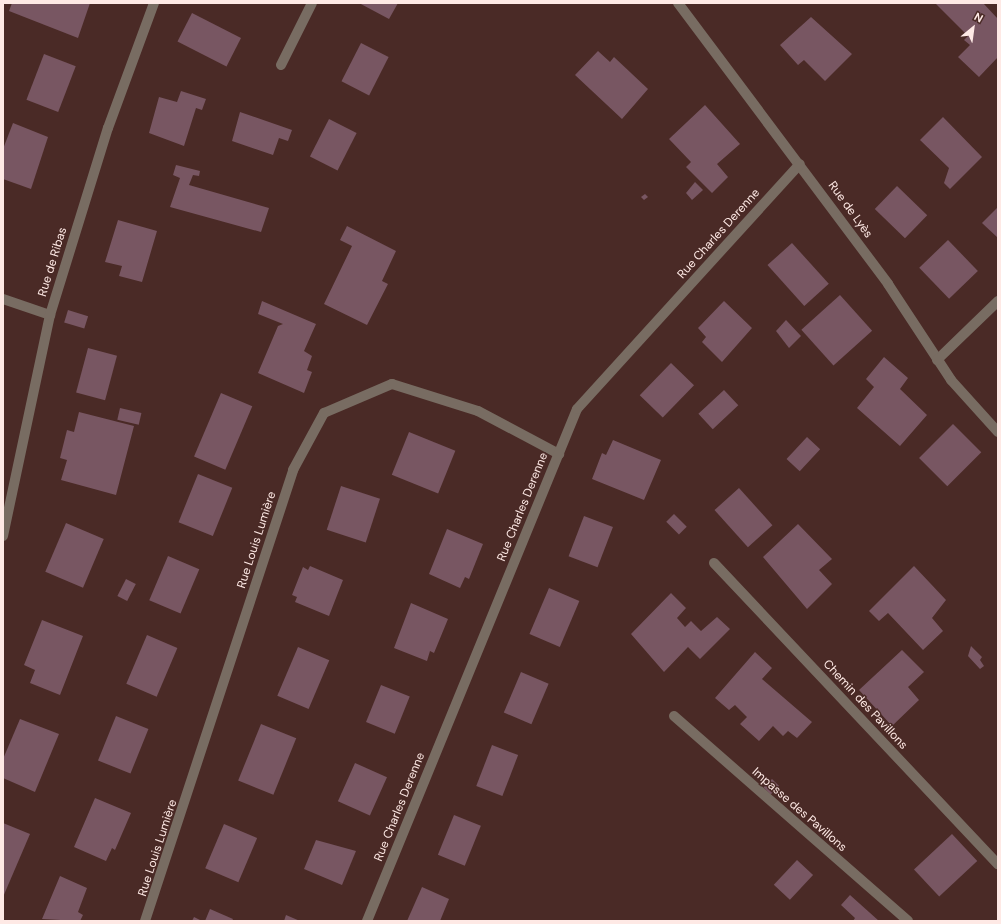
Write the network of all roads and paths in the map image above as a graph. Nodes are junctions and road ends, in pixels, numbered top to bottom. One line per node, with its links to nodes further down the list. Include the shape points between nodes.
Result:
1 (154, 3): 8 (street, Rue de Ribas, via 108,128)
2 (312, 3): 4 (street)
3 (678, 3): 5 (street, Rue de Lyès)
4 (281, 65)
5 (800, 164): 9 (street, Rue de Lyès); 11 (street, Rue Charles Derenne, via 577,409)
6 (3, 299): 8 (street)
7 (998, 301): 9 (street)
8 (50, 315): 12 (street, Rue de Ribas)
9 (937, 360): 10 (street, Rue de Lyès)
10 (998, 432)
11 (559, 454): 16 (street, Rue Louis Lumière, via 478,411 392,384 324,414 293,470); 17 (street, Rue Charles Derenne)
12 (3, 536)
13 (714, 563): 15 (street, Chemin des Pavillons)
14 (674, 716): 18 (street, Impasse des Pavillons)
15 (998, 864)
16 (146, 921)
17 (367, 921)
18 (908, 921)

